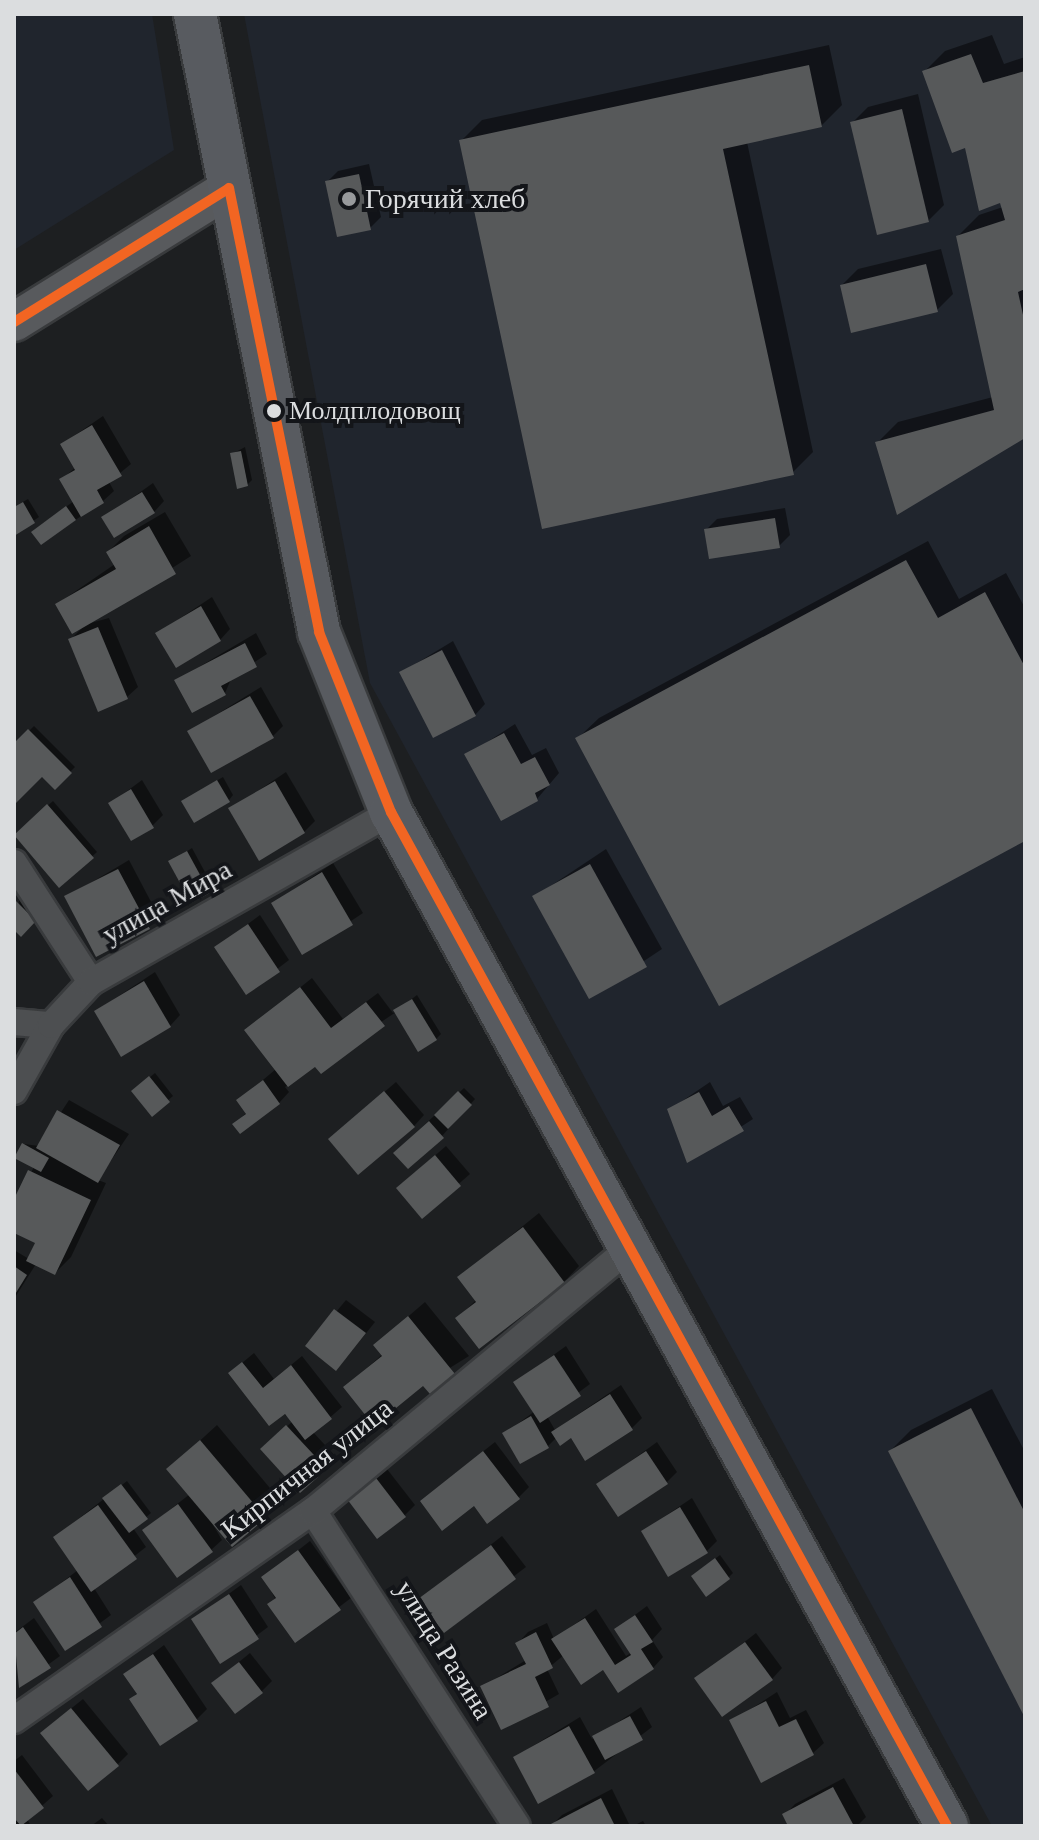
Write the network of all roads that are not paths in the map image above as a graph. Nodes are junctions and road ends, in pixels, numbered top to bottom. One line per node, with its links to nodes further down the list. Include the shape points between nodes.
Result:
1 (195, 14): 2 (main road)
2 (229, 188): 3 (main road); 4 (main road, via 319,632)
3 (14, 322)
4 (391, 812): 6 (street, улица Мира); 10 (main road)
5 (14, 863): 6 (street)
6 (91, 982): 8 (street, улица Мира)
7 (14, 1022): 8 (street)
8 (51, 1025): 9 (street, улица Мира)
9 (14, 1091)
10 (627, 1250): 11 (street, Кирпичная улица); 14 (main road)
11 (313, 1511): 12 (street, Кирпичная улица); 13 (street, улица Разина)
12 (14, 1720)
13 (517, 1826)
14 (947, 1826)

